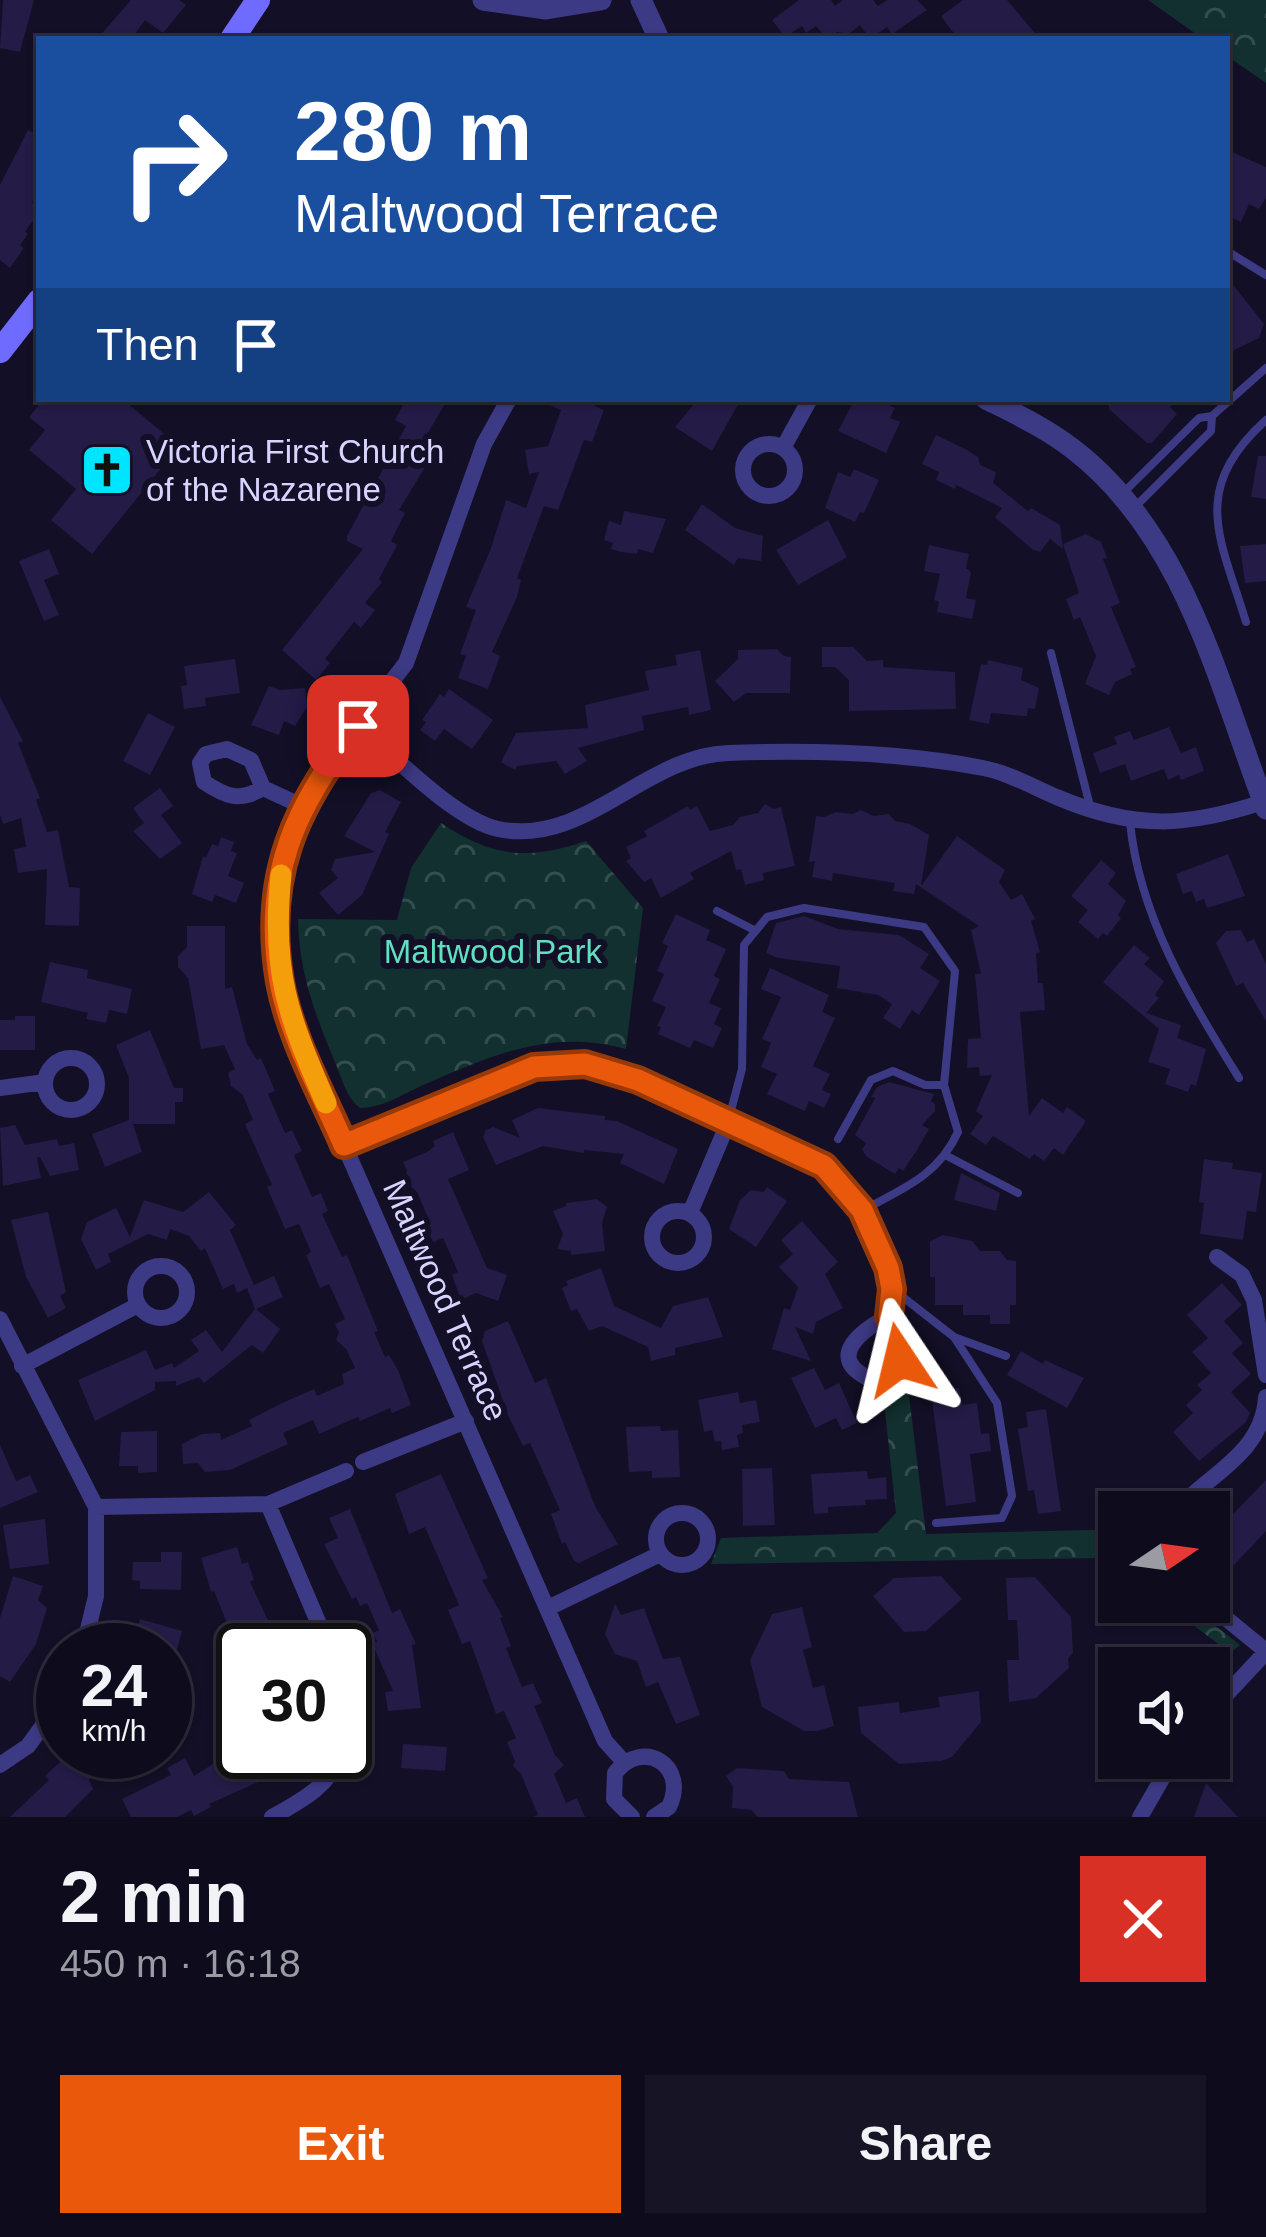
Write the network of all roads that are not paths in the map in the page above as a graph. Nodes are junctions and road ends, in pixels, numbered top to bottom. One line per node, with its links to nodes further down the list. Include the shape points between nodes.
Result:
1 (258, 0): 5 (main road)
2 (483, 0): 3 (street, via 546,9)
3 (601, 0)
4 (641, 0): 6 (street)
5 (234, 36)
6 (658, 36)
7 (1230, 253): 8 (lane)
8 (1266, 275)
9 (36, 305): 10 (main road)
10 (0, 350)
11 (1266, 368): 12 (lane)
12 (1230, 395)
13 (507, 402): 23 (street, Maltwood Terrace, via 484,444 406,663)
14 (808, 402): 19 (street)
15 (991, 402): 20 (street, via 1073,449)
16 (1222, 402): 17 (lane)
17 (1212, 416): 20 (lane, via 1199,418); 20 (lane, via 1211,430)
18 (1266, 420): 21 (lane, via 1232,460 1215,502)
19 (783, 448)
20 (1128, 501): 26 (street, via 1174,570)
21 (1246, 622)
22 (1051, 653): 27 (lane)
23 (358, 726): 25 (street, Maltwood Terrace); 27 (street, via 457,807 496,828 544,831 647,776 721,753 988,768)
24 (263, 788): 25 (street)
25 (302, 806): 37 (street, Maltwood Terrace, via 281,869 280,984)
26 (1265, 806): 28 (street, via 1196,821)
27 (1091, 812): 28 (street)
28 (1130, 821): 31 (lane, via 1182,986)
29 (717, 911): 30 (lane)
30 (754, 930): 33 (lane, via 767,917 804,908 924,927 955,971); 35 (lane, via 744,945 742,1069)
31 (1239, 1078)
32 (44, 1082): 34 (street)
33 (944, 1085): 36 (lane, via 893,1071 871,1080); 38 (lane, via 958,1132)
34 (0, 1088)
35 (728, 1124): 37 (street, via 585,1064 534,1067); 40 (street, via 824,1166); 41 (street)
36 (838, 1139)
37 (344, 1145): 52 (street, Maltwood Terrace)
38 (947, 1156): 39 (lane); 40 (lane, via 926,1177)
39 (1018, 1193)
40 (862, 1210): 43 (street)
41 (690, 1213)
42 (1217, 1257): 50 (street, via 1242,1275 1254,1300)
43 (892, 1289): 45 (street); 47 (lane)
44 (138, 1305): 49 (street)
45 (889, 1316)
46 (0, 1319): 49 (street)
47 (954, 1337): 48 (lane); 56 (lane, via 997,1403 1012,1496 1002,1518)
48 (1006, 1356)
49 (22, 1366): 55 (street)
50 (1266, 1375)
51 (1266, 1397): 53 (street, via 1253,1439)
52 (466, 1421): 54 (street); 58 (street, Maltwood Terrace)
53 (1202, 1491)
54 (268, 1504): 55 (street); 61 (street)
55 (96, 1508): 60 (street)
56 (936, 1523)
57 (660, 1554): 58 (street)
58 (548, 1608): 65 (street, Maltwood Terrace, via 604,1742)
59 (1230, 1622): 62 (street)
60 (90, 1623)
61 (319, 1623)
62 (1266, 1652): 63 (street)
63 (1230, 1691)
64 (36, 1735): 66 (street)
65 (624, 1762): 69 (street, via 649,1755 671,1769 676,1782); 71 (street, Maltwood Terrace, via 612,1786)
66 (0, 1765)
67 (327, 1779): 70 (street)
68 (1162, 1779): 72 (street)
69 (667, 1814)
70 (272, 1817)
71 (632, 1817)
72 (1140, 1817)

